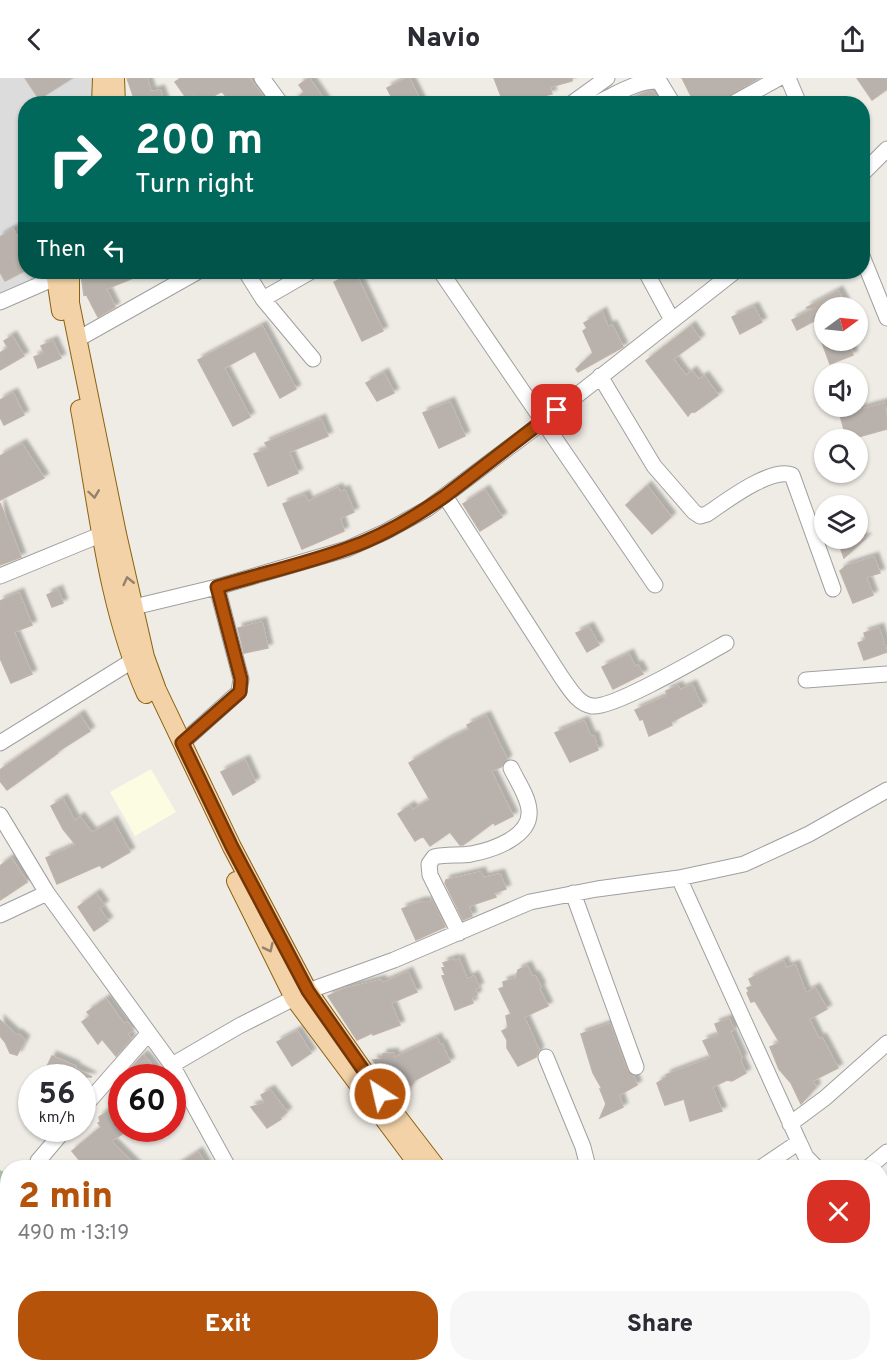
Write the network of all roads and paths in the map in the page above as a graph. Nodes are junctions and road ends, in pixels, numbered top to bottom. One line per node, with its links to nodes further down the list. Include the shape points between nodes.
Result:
1 (102, 78): 7 (main road)
2 (115, 78): 8 (main road)
3 (262, 78): 9 (street)
4 (606, 78): 10 (street)
5 (779, 78): 13 (street)
6 (788, 78): 14 (street)
7 (101, 96)
8 (116, 96)
9 (275, 96)
10 (582, 96)
11 (612, 96): 12 (street, via 651,81 659,81)
12 (668, 96)
13 (746, 96)
14 (796, 96)
15 (887, 149): 16 (street)
16 (870, 166)
17 (870, 276): 29 (street)
18 (53, 279): 28 (street)
19 (63, 279): 31 (main road)
20 (63, 279): 36 (main road, one-way to 36, via 87,447)
21 (185, 279): 31 (street)
22 (250, 279): 27 (street)
23 (298, 279): 27 (street)
24 (446, 279): 34 (street)
25 (650, 279): 30 (street)
26 (725, 279): 30 (street)
27 (263, 299): 32 (street)
28 (0, 302)
29 (887, 318)
30 (672, 320): 33 (street)
31 (78, 339): 36 (main road)
32 (313, 359)
33 (600, 376): 34 (street); 40 (street, via 654,466 694,513 707,514 755,482 792,475)
34 (543, 422): 35 (street); 38 (street)
35 (445, 496): 39 (street, via 385,532 347,549); 42 (street, via 582,703 602,706 654,683)
36 (109, 534): 37 (street); 41 (main road)
37 (0, 576)
38 (655, 585)
39 (217, 587): 41 (street); 47 (street, via 241,679 240,692)
40 (833, 589)
41 (125, 608): 43 (main road)
42 (726, 643)
43 (138, 659): 46 (street); 47 (main road); 56 (main road, one-way to 56, via 153,710)
44 (887, 674): 45 (street)
45 (806, 680)
46 (0, 743)
47 (182, 743): 56 (main road)
48 (511, 768): 55 (street, via 528,805 529,819 524,830 484,850 434,857 429,864 430,875)
49 (887, 790): 51 (street, via 757,859)
50 (0, 815): 52 (street)
51 (679, 878): 53 (street); 65 (street)
52 (46, 893): 54 (street); 57 (street)
53 (573, 893): 55 (street, via 530,902); 62 (street)
54 (0, 915)
55 (459, 933): 56 (street)
56 (301, 994): 61 (street); 70 (main road, via 380,1094)
57 (148, 1034): 60 (street); 64 (street)
58 (887, 1043): 65 (street)
59 (546, 1057): 71 (street)
60 (170, 1064)
61 (173, 1064)
62 (636, 1067)
63 (186, 1092): 69 (street)
64 (96, 1093)
65 (790, 1124): 67 (street)
66 (54, 1142): 68 (street)
67 (799, 1142): 72 (street); 73 (street)
68 (39, 1160)
69 (224, 1160)
70 (420, 1160)
71 (586, 1160)
72 (772, 1160)
73 (809, 1160)

